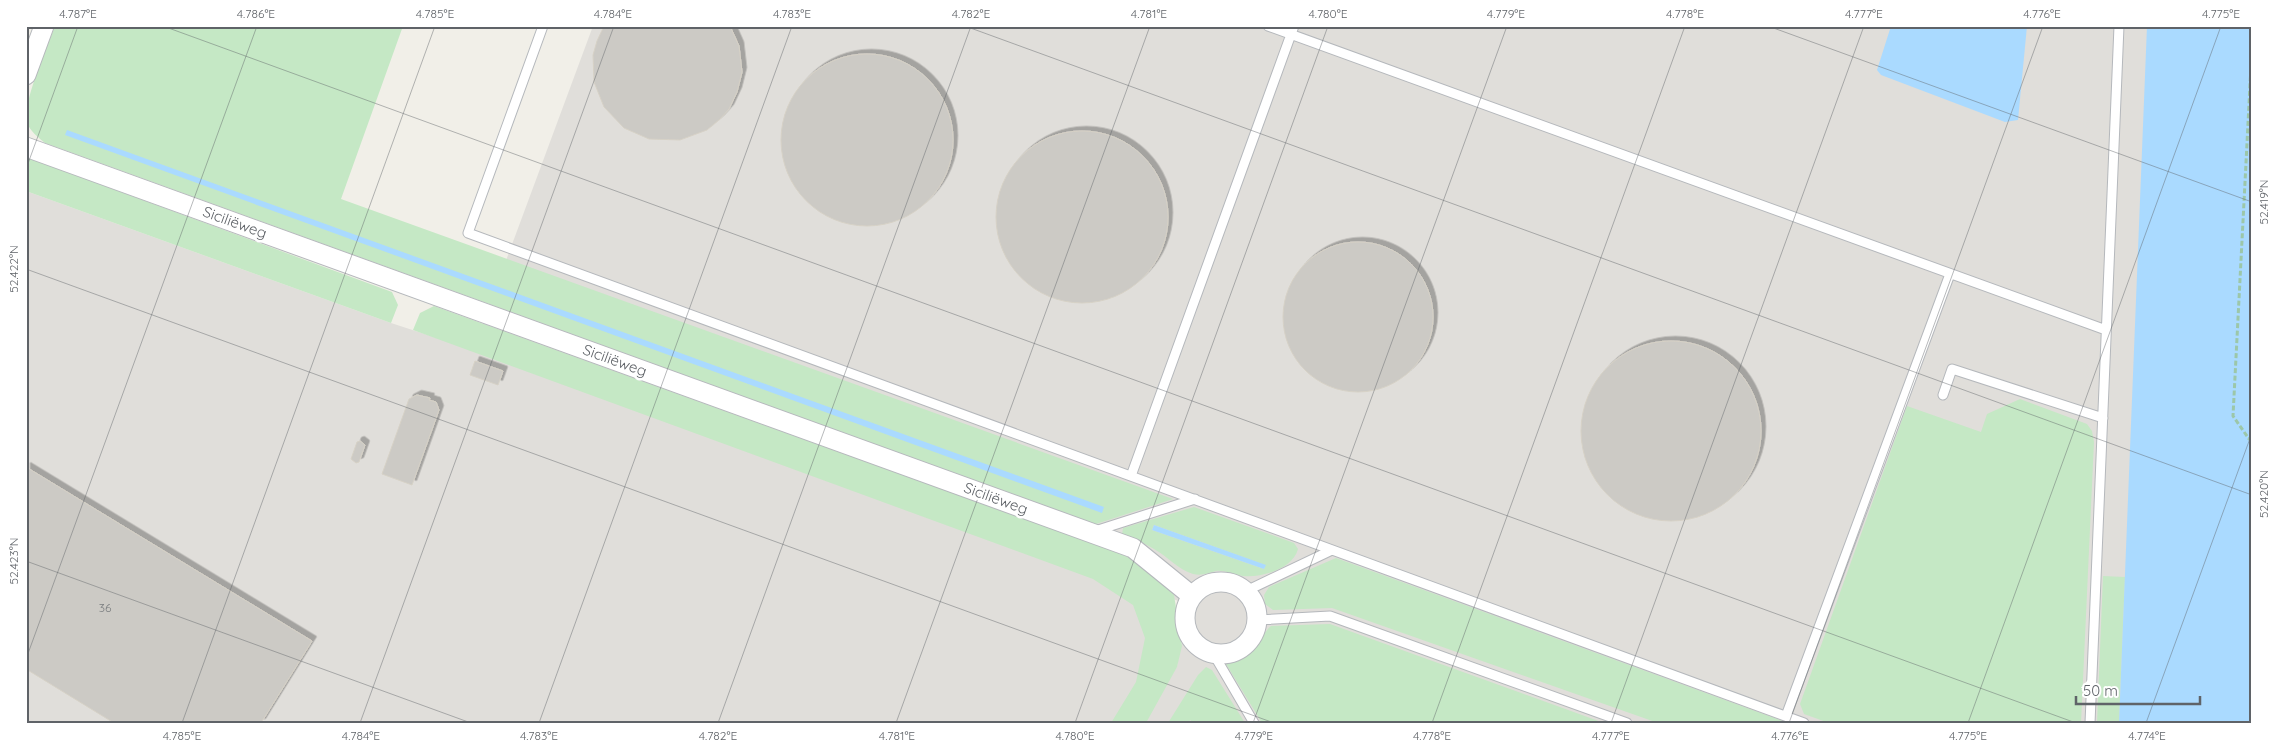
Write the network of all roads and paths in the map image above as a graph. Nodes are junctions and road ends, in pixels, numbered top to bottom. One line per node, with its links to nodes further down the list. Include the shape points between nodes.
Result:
1 (44, 26): 7 (street)
2 (543, 26): 14 (lane, via 468,233)
3 (1268, 26): 5 (lane)
4 (2119, 26): 10 (lane)
5 (1293, 30): 9 (lane); 14 (lane)
6 (2252, 46): 13 (path, via 2233,416 2249,439)
7 (26, 75)
8 (26, 147): 16 (street, Siciliëweg)
9 (1950, 274): 10 (lane); 22 (lane)
10 (2106, 330): 12 (lane)
11 (1943, 394): 12 (lane, via 1952,369)
12 (2103, 418): 26 (lane)
13 (2252, 435)
14 (1131, 476): 15 (lane)
15 (1195, 499): 16 (lane); 17 (lane)
16 (1092, 533): 19 (street, Siciliëweg, via 1133,548)
17 (1332, 550): 18 (lane); 22 (lane)
18 (1246, 591): 19 (street, via 1238,585 1218,581 1208,583); 20 (street, via 1255,604)
19 (1192, 596): 21 (street, via 1186,606 1186,630 1201,648)
20 (1258, 620): 21 (street, via 1251,640 1243,647 1234,652); 24 (lane, via 1330,616)
21 (1213, 653): 23 (lane)
22 (1786, 716): 25 (lane)
23 (1254, 723)
24 (1627, 723)
25 (1804, 723)
26 (2090, 723)

